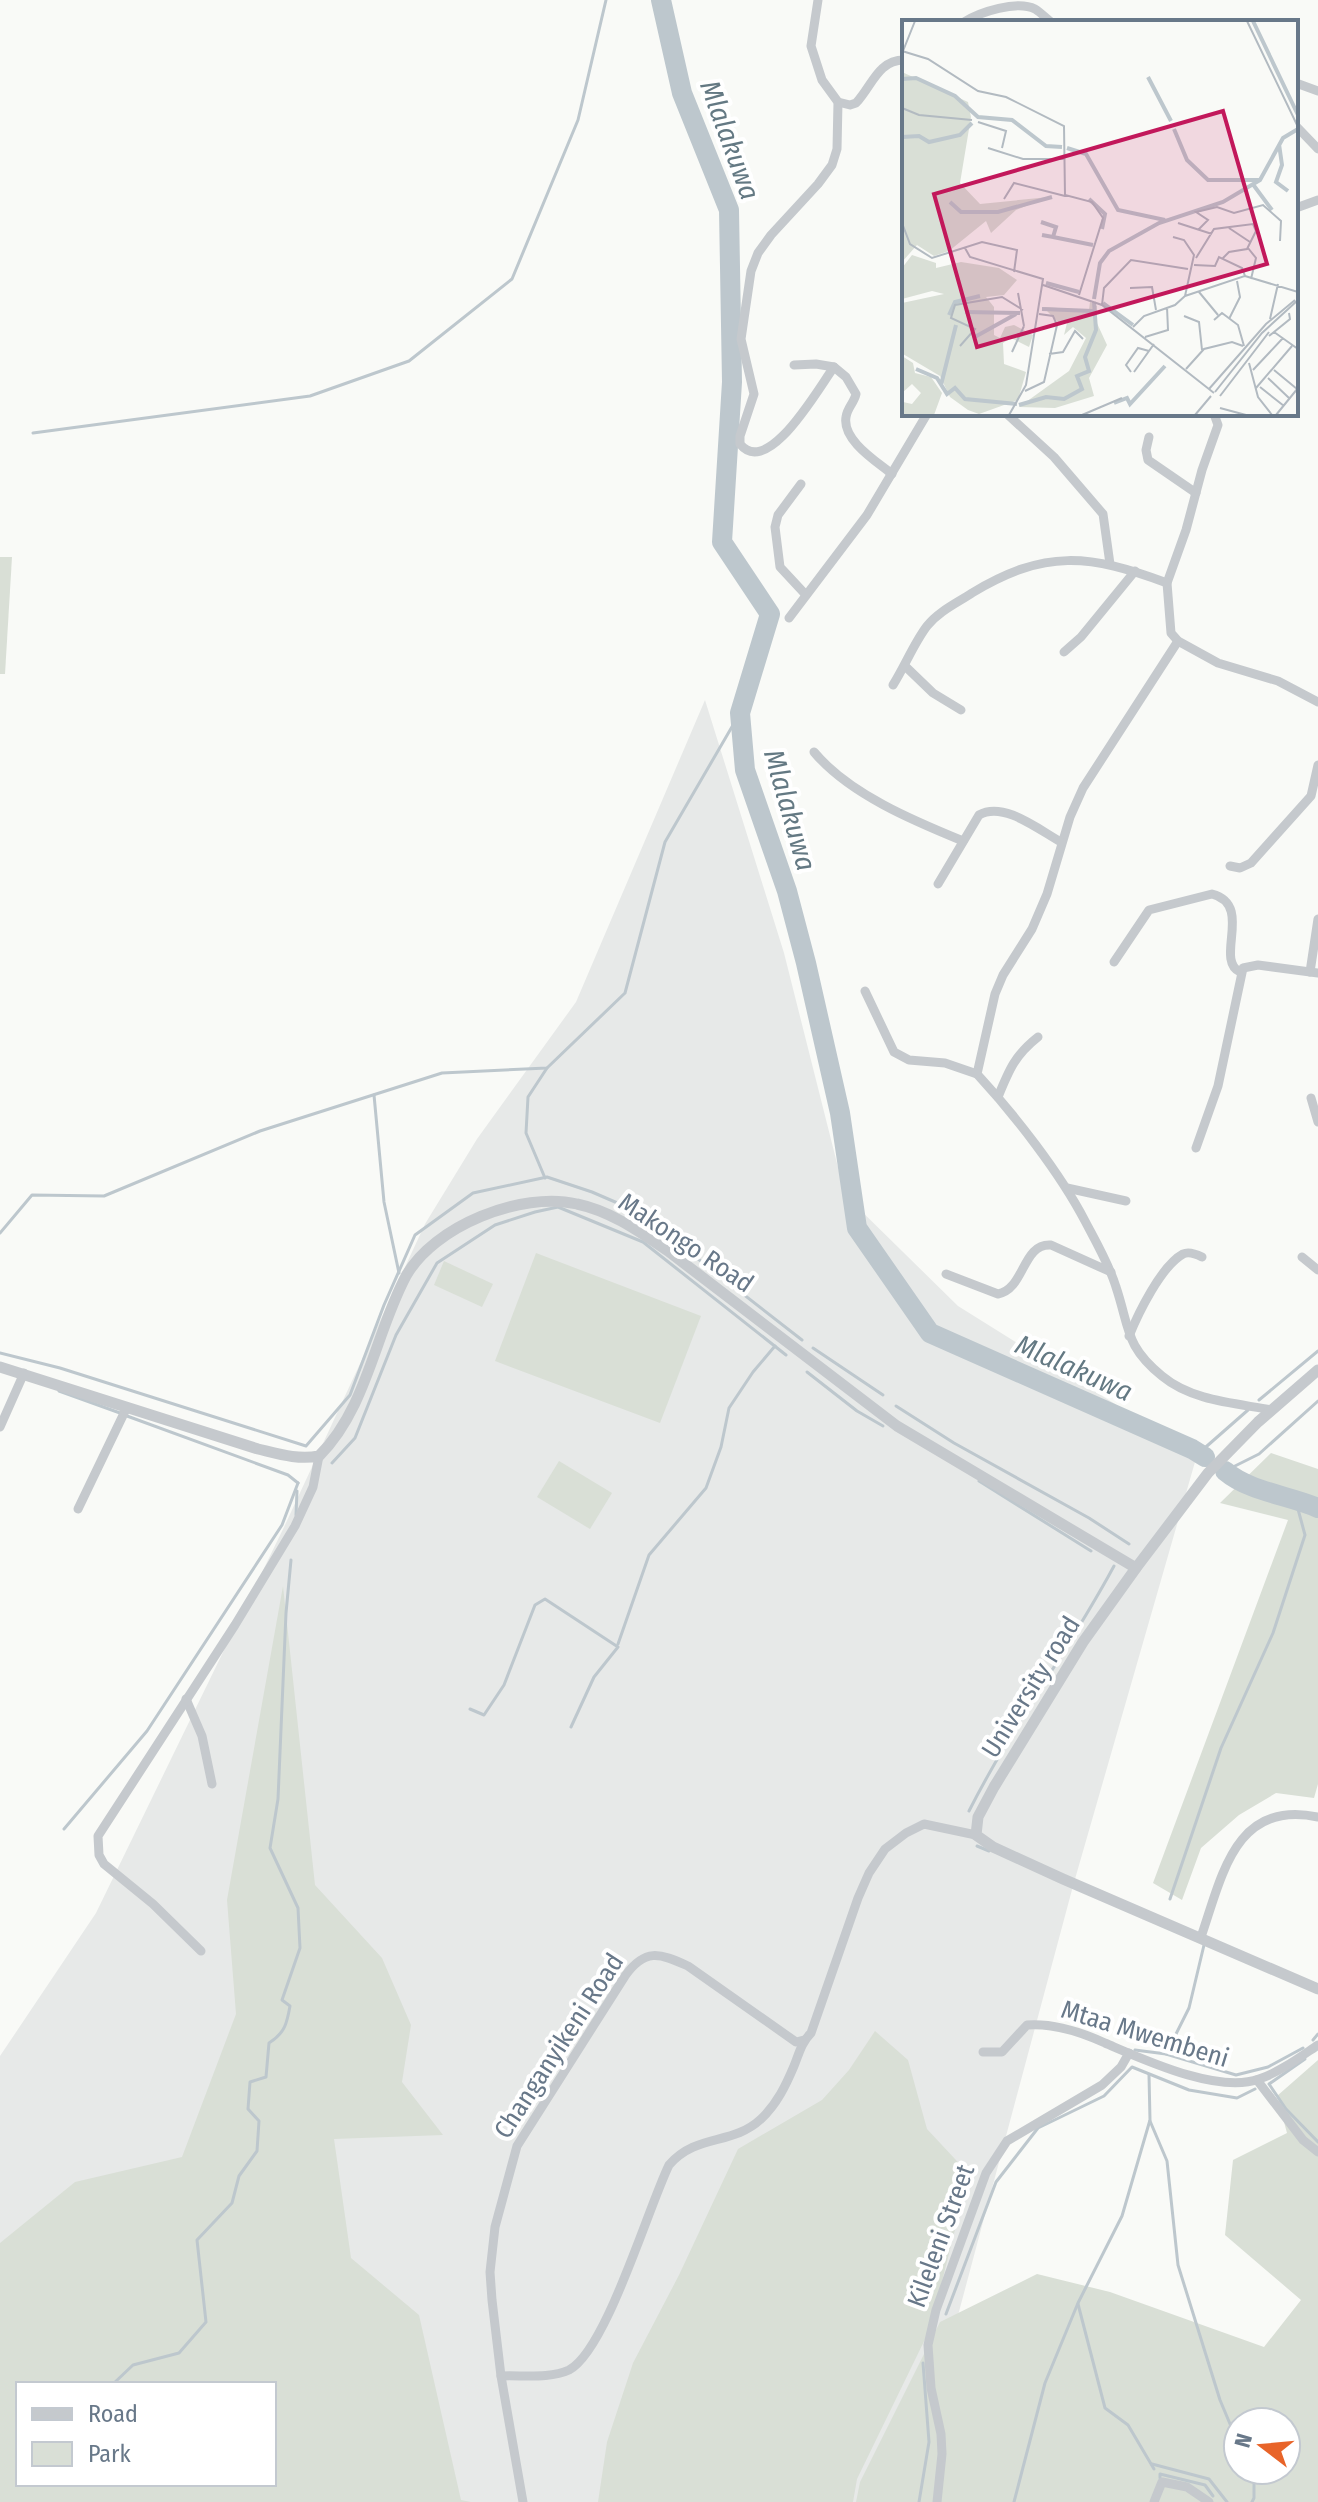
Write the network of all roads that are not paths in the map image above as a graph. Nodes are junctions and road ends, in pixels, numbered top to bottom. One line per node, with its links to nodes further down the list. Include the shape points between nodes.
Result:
1 (818, 0): 7 (street, via 813,56)
2 (968, 20): 3 (street, via 1021,5)
3 (1049, 20)
4 (902, 60): 7 (street, via 884,65 856,103)
5 (1298, 84): 6 (street)
6 (1318, 91)
7 (838, 102): 13 (street, via 832,165 771,235 751,271 741,339 754,394 740,436 743,448 759,453 781,440)
8 (1298, 128): 9 (street)
9 (1318, 149)
10 (1318, 200): 11 (street)
11 (1298, 207)
12 (794, 365): 13 (street)
13 (834, 367): 18 (street, via 856,394 845,419 847,431)
14 (926, 416): 18 (street)
15 (1009, 416): 21 (street, via 1054,457 1103,514)
16 (1215, 416): 20 (street, via 1218,425)
17 (1149, 437): 20 (street, via 1148,460)
18 (892, 474): 24 (street, via 854,535)
19 (801, 484): 24 (street, via 775,527 780,567)
20 (1196, 493): 23 (street)
21 (1110, 564): 22 (street); 28 (street, via 1058,560 1032,564 989,582 927,626)
22 (1135, 571): 23 (street); 27 (street)
23 (1167, 583): 26 (street, via 1171,633)
24 (806, 595): 25 (street)
25 (789, 618)
26 (1178, 641): 30 (street, via 1218,663 1278,681); 35 (street, via 1083,788)
27 (1064, 652)
28 (905, 666): 29 (street); 31 (street)
29 (893, 685)
30 (1318, 702)
31 (961, 710)
32 (814, 752): 34 (street, via 832,772 864,793)
33 (1318, 765): 36 (street, via 1311,796 1302,808 1251,863)
34 (963, 841): 35 (street, via 987,811 1023,820); 37 (street)
35 (1061, 842): 44 (street, via 1032,929 995,994)
36 (1230, 866)
37 (938, 884)
38 (1318, 919): 41 (street)
39 (1114, 962): 40 (street, via 1149,910 1212,894 1231,906 1230,964)
40 (1240, 972): 41 (street, via 1250,964); 48 (street, via 1218,1086)
41 (1314, 972)
42 (865, 991): 44 (street, via 894,1052)
43 (1038, 1037): 45 (street, via 1022,1049)
44 (977, 1074): 45 (street)
45 (998, 1097): 49 (street)
46 (1311, 1098): 47 (street)
47 (1318, 1122)
48 (1196, 1148)
49 (1067, 1188): 50 (street); 54 (street)
50 (1126, 1201)
51 (1202, 1257): 56 (street, via 1183,1254 1166,1272 1147,1296)
52 (1302, 1257): 53 (street)
53 (1318, 1270)
54 (1111, 1272): 55 (street, via 1041,1244 1006,1293); 56 (street)
55 (946, 1274)
56 (1129, 1336): 61 (street, via 1138,1353 1175,1386)
57 (0, 1367): 59 (street)
58 (1318, 1370): 61 (street, University road)
59 (24, 1373): 60 (street); 62 (street)
60 (127, 1407): 63 (street, via 258,1449); 64 (street)
61 (1272, 1410): 65 (street, University road, via 1208,1473)
62 (0, 1427)
63 (319, 1456): 65 (street, Makongo Road, via 343,1427 407,1274 425,1251 497,1210 537,1202 575,1203 631,1226 668,1251 897,1426); 66 (street, via 313,1487 295,1526)
64 (78, 1509)
65 (1136, 1568): 69 (street, University road, via 1083,1642 989,1795)
66 (186, 1699): 67 (street, via 202,1736); 71 (street, via 103,1828 97,1846 104,1864)
67 (212, 1784)
68 (1318, 1817): 70 (street, via 1263,1819 1247,1831 1227,1862)
69 (976, 1835): 70 (street, via 1063,1879); 73 (street, via 924,1824 885,1849 869,1873 816,2021)
70 (1201, 1937): 72 (street)
71 (201, 1951)
72 (1318, 1989)
73 (804, 2040): 79 (street, via 783,2090 761,2120 743,2132 693,2145 669,2165 622,2283 583,2358 566,2372); 79 (street, Changanyikeni Road, via 796,2042 669,1957 645,1956 634,1964 536,2115 511,2164 490,2272)
74 (1318, 2045): 77 (street)
75 (983, 2052): 76 (street, Mtaa Mwembeni, via 1002,2052 1021,2029 1035,2024 1088,2035)
76 (1129, 2053): 77 (street, Mtaa Mwembeni, via 1225,2084); 81 (street, Kileleni Street, via 1102,2085 1007,2141 986,2173 929,2337 928,2365 942,2454)
77 (1257, 2080): 78 (street)
78 (1318, 2152)
79 (501, 2376): 80 (street, Changanyikeni Road)
80 (523, 2502)
81 (937, 2502)
82 (1154, 2502): 83 (street, via 1162,2482 1187,2487)
83 (1209, 2502)

